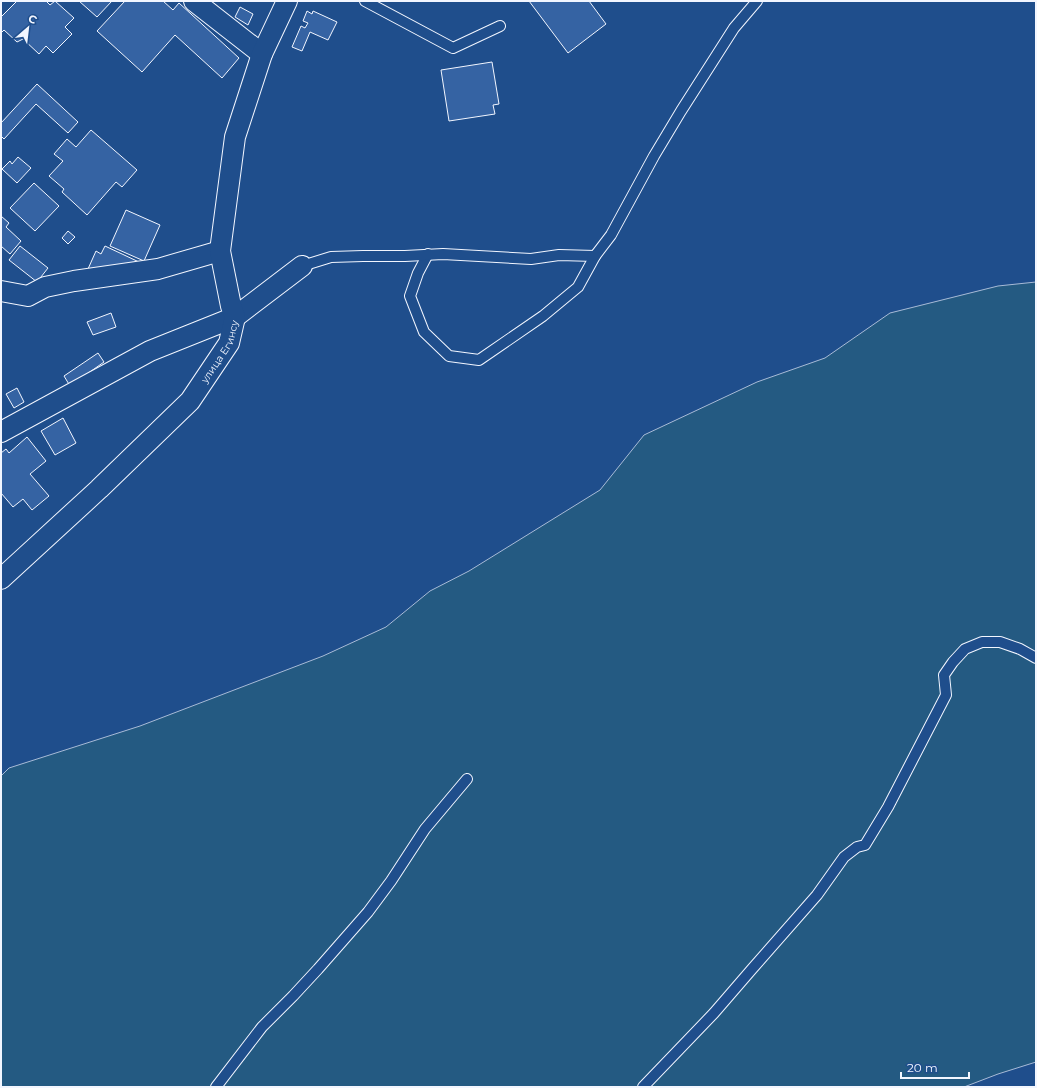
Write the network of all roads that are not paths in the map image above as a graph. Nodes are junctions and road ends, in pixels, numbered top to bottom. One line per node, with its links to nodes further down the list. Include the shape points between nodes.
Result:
1 (194, 1): 6 (street)
2 (286, 1): 6 (street, улица Егинсу)
3 (365, 1): 5 (lane, via 453,48)
4 (756, 1): 9 (lane, via 734,28 681,110 611,235)
5 (500, 26)
6 (262, 54): 7 (street, улица Егинсу, via 235,137)
7 (220, 251): 11 (street, via 158,269 45,287 28,296); 12 (street, улица Егинсу)
8 (428, 254): 9 (lane, via 531,259 559,254); 9 (lane, via 410,296 424,332 449,356 479,360 543,316 578,287); 10 (lane, via 331,257)
9 (595, 256)
10 (302, 266): 12 (street)
11 (1, 291)
12 (235, 317): 13 (street, via 150,351); 14 (street, улица Егинсу, via 229,343 190,401)
13 (1, 432)
14 (1, 579)
15 (1036, 658): 18 (lane, via 1000,642 982,642 965,649 957,657 944,675 946,695 888,808 865,845 857,846 844,857 817,895 714,1014)
16 (467, 779): 17 (lane, via 425,829 368,912 262,1027)
17 (216, 1087)
18 (643, 1087)

